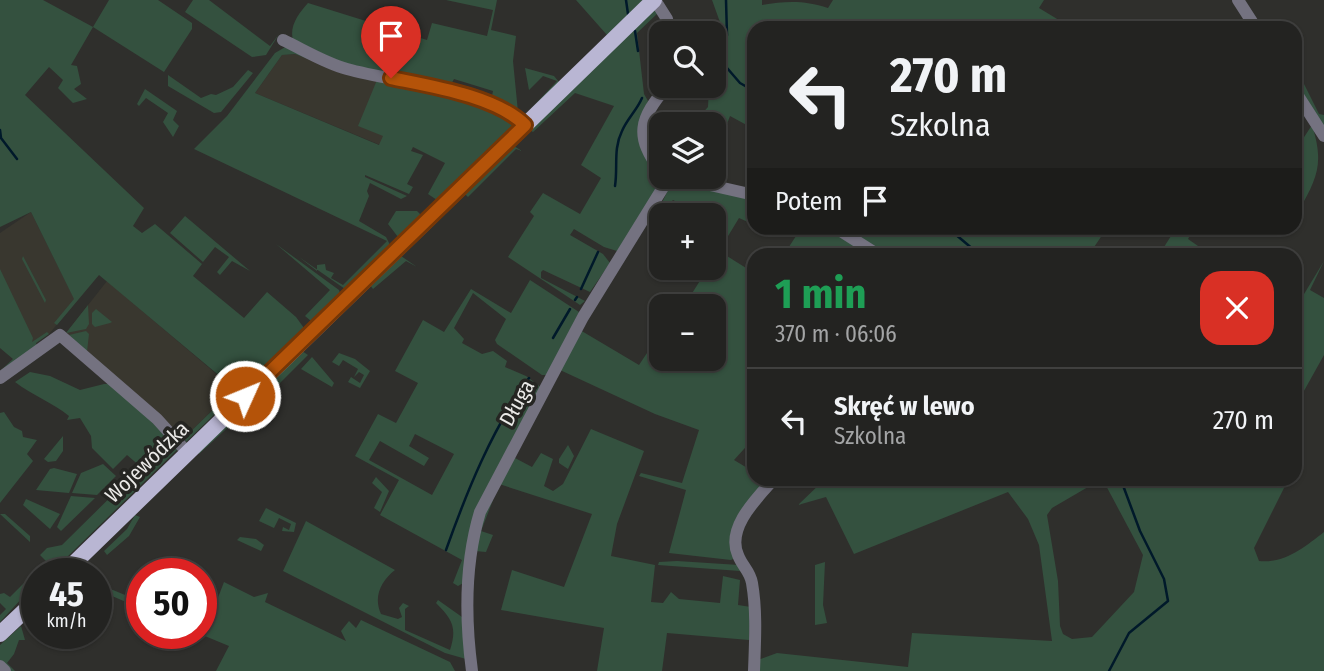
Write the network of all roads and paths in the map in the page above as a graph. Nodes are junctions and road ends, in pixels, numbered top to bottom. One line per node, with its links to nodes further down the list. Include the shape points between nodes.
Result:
1 (654, 0): 3 (street); 8 (main road, Wojewódzka)
2 (1238, 0): 4 (street)
3 (667, 21)
4 (1252, 21)
5 (283, 40): 8 (street, via 346,69 472,98 512,113)
6 (656, 98): 10 (street, via 645,116)
7 (1302, 102): 9 (street)
8 (525, 125): 17 (main road, Wojewódzka)
9 (1324, 136)
10 (649, 151)
11 (657, 189): 24 (street, Długa, via 480,512 468,586)
12 (725, 189): 13 (street)
13 (747, 194)
14 (847, 235): 15 (street)
15 (867, 248)
16 (0, 378): 17 (street, via 60,335 157,419)
17 (187, 452): 19 (main road, Wojewódzka)
18 (769, 486): 25 (street, via 747,512 736,540 753,588)
19 (78, 558)
20 (21, 614): 21 (main road)
21 (0, 634)
22 (0, 666): 23 (street)
23 (5, 671)
24 (472, 671)
25 (754, 671)

